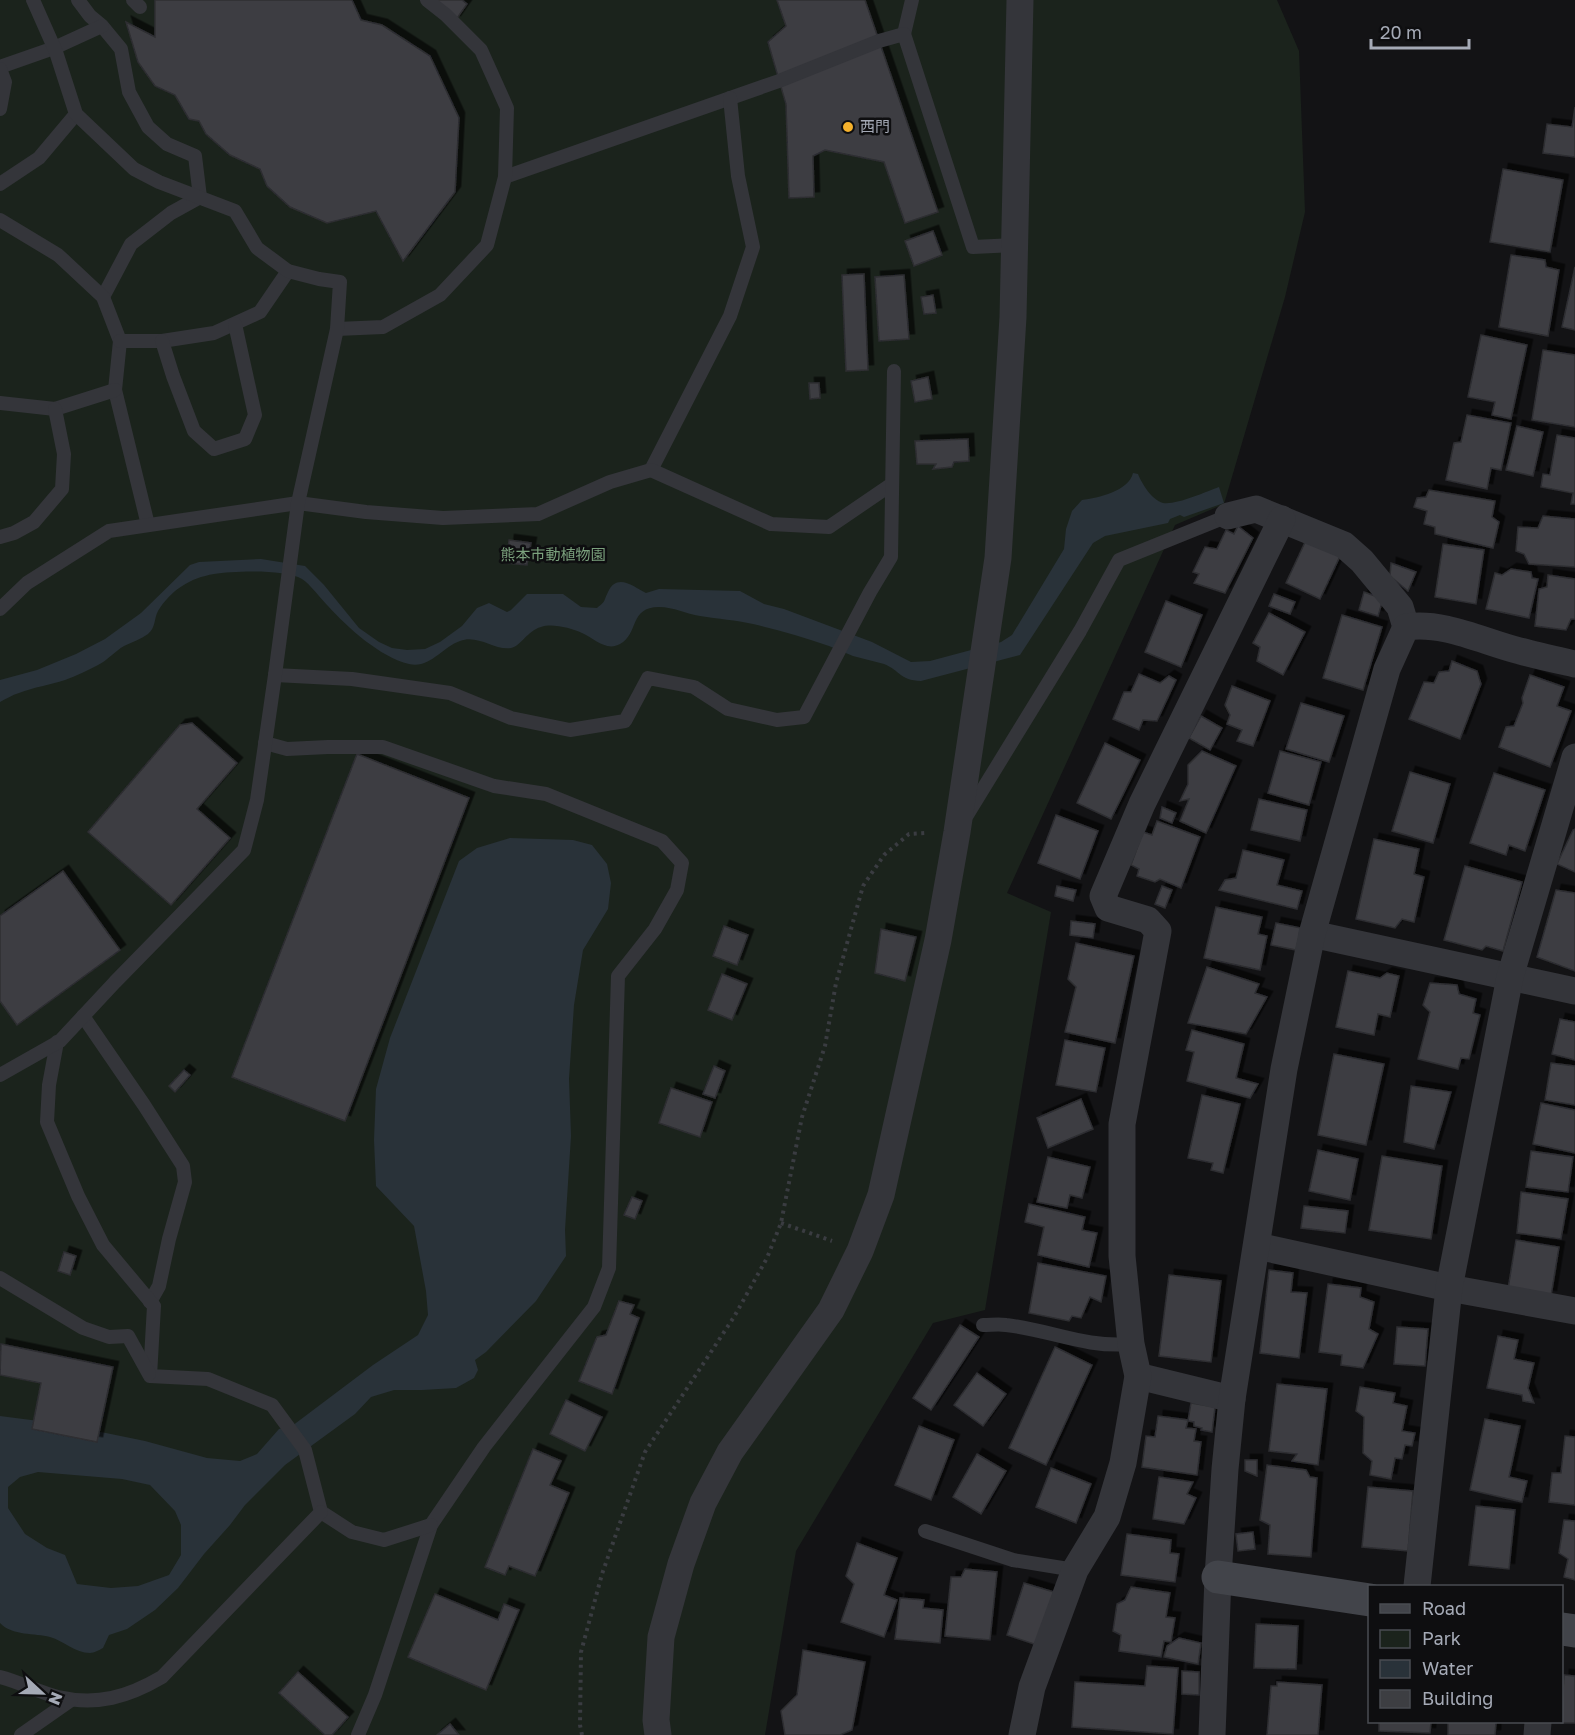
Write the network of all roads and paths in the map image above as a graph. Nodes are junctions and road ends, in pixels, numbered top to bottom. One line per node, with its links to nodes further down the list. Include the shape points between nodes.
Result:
1 (33, 0): 8 (lane)
2 (78, 0): 6 (lane)
3 (427, 0): 13 (lane, via 481,50 507,108)
4 (912, 0): 7 (lane)
5 (1020, 0): 17 (street)
6 (102, 26): 8 (lane); 15 (lane, via 121,49 129,93 148,127 167,144 195,156)
7 (904, 34): 10 (lane); 17 (lane, via 973,247)
8 (54, 48): 9 (lane); 12 (lane)
9 (0, 68): 11 (lane, via 5,82)
10 (730, 98): 13 (lane); 28 (lane, via 738,176 753,247 730,316)
11 (0, 110)
12 (76, 114): 14 (lane, via 39,158); 15 (lane, via 134,169)
13 (505, 177): 21 (lane, via 487,245 440,295 383,327)
14 (0, 184)
15 (200, 197): 18 (lane, via 235,211 257,248); 19 (lane, via 171,213 131,244)
16 (0, 220): 19 (lane, via 58,255)
17 (1015, 245): 41 (street, via 998,558)
18 (288, 271): 20 (lane, via 260,312); 21 (lane, via 340,282)
19 (103, 297): 22 (lane)
20 (235, 324): 23 (lane, via 214,333); 23 (lane, via 255,415 245,440 214,449 194,431)
21 (338, 329): 30 (lane)
22 (120, 341): 23 (lane); 25 (lane)
23 (162, 341)
24 (894, 371): 29 (lane)
25 (115, 390): 27 (lane); 33 (lane)
26 (0, 403): 27 (lane)
27 (55, 409): 34 (lane, via 64,454 62,489 34,522)
28 (651, 470): 29 (lane, via 771,524 829,527); 30 (lane, via 610,482 538,514 443,518)
29 (892, 484): 38 (lane, via 891,557 804,717 777,720 728,709 694,687 648,678 625,721 570,730 511,718 450,693 352,679)
30 (298, 503): 33 (lane); 38 (lane)
31 (1228, 516): 32 (street, via 1256,509); 41 (lane, via 1119,560)
32 (1282, 519): 36 (street, via 1344,545 1400,607); 56 (street, via 1142,804 1103,896 1108,908 1148,920 1158,931 1122,1124 1122,1256)
33 (148, 525): 35 (lane, via 109,531 27,583)
34 (0, 537)
35 (0, 609)
36 (1406, 627): 37 (street, via 1422,625 1459,633); 42 (street, via 1387,669)
37 (1575, 664)
38 (275, 675): 39 (lane)
39 (265, 742): 45 (lane, via 244,850); 61 (lane, via 287,749 383,747 494,786 546,794 662,841 682,863 677,890 655,929 618,976 606,1278 594,1307 484,1447)
40 (1575, 757): 43 (street)
41 (957, 832): 48 (path, via 909,834 884,855 863,886 836,983 825,1046 802,1117); 50 (street, via 938,940 881,1195)
42 (1312, 934): 43 (street); 49 (street, via 1284,1069)
43 (1510, 977): 44 (street); 52 (street)
44 (1575, 992)
45 (82, 1016): 46 (lane); 53 (lane, via 183,1166 185,1182 159,1286)
46 (57, 1042): 47 (lane); 53 (lane, via 47,1122 103,1245)
47 (0, 1075)
48 (782, 1223): 50 (path); 71 (path, via 734,1317 645,1452 602,1574 581,1652)
49 (1257, 1246): 52 (street); 59 (street)
50 (860, 1251): 72 (street, via 831,1310 730,1452 703,1503 661,1637)
51 (0, 1278): 57 (lane, via 83,1328 109,1337 128,1335)
52 (1449, 1288): 54 (street); 65 (street)
53 (150, 1302): 57 (lane, via 154,1306)
54 (1575, 1311)
55 (983, 1325): 56 (lane, via 1005,1324 1083,1343)
56 (1131, 1344): 58 (street)
57 (150, 1376): 60 (lane, via 208,1379 272,1405 305,1450)
58 (1138, 1376): 59 (street); 63 (street, via 1123,1463 1107,1516)
59 (1232, 1399): 64 (street)
60 (321, 1512): 61 (lane, via 352,1532 384,1540); 68 (lane, via 162,1677 122,1696 97,1701)
61 (431, 1525): 70 (lane)
62 (925, 1531): 63 (lane, via 1013,1560)
63 (1075, 1570): 73 (street, via 1032,1687)
64 (1218, 1577): 66 (street); 74 (street)
65 (1417, 1585)
66 (1368, 1600)
67 (0, 1677): 68 (lane)
68 (71, 1700): 69 (lane)
69 (21, 1735)
70 (358, 1735)
71 (582, 1735)
72 (658, 1735)
73 (1022, 1735)
74 (1212, 1735)

